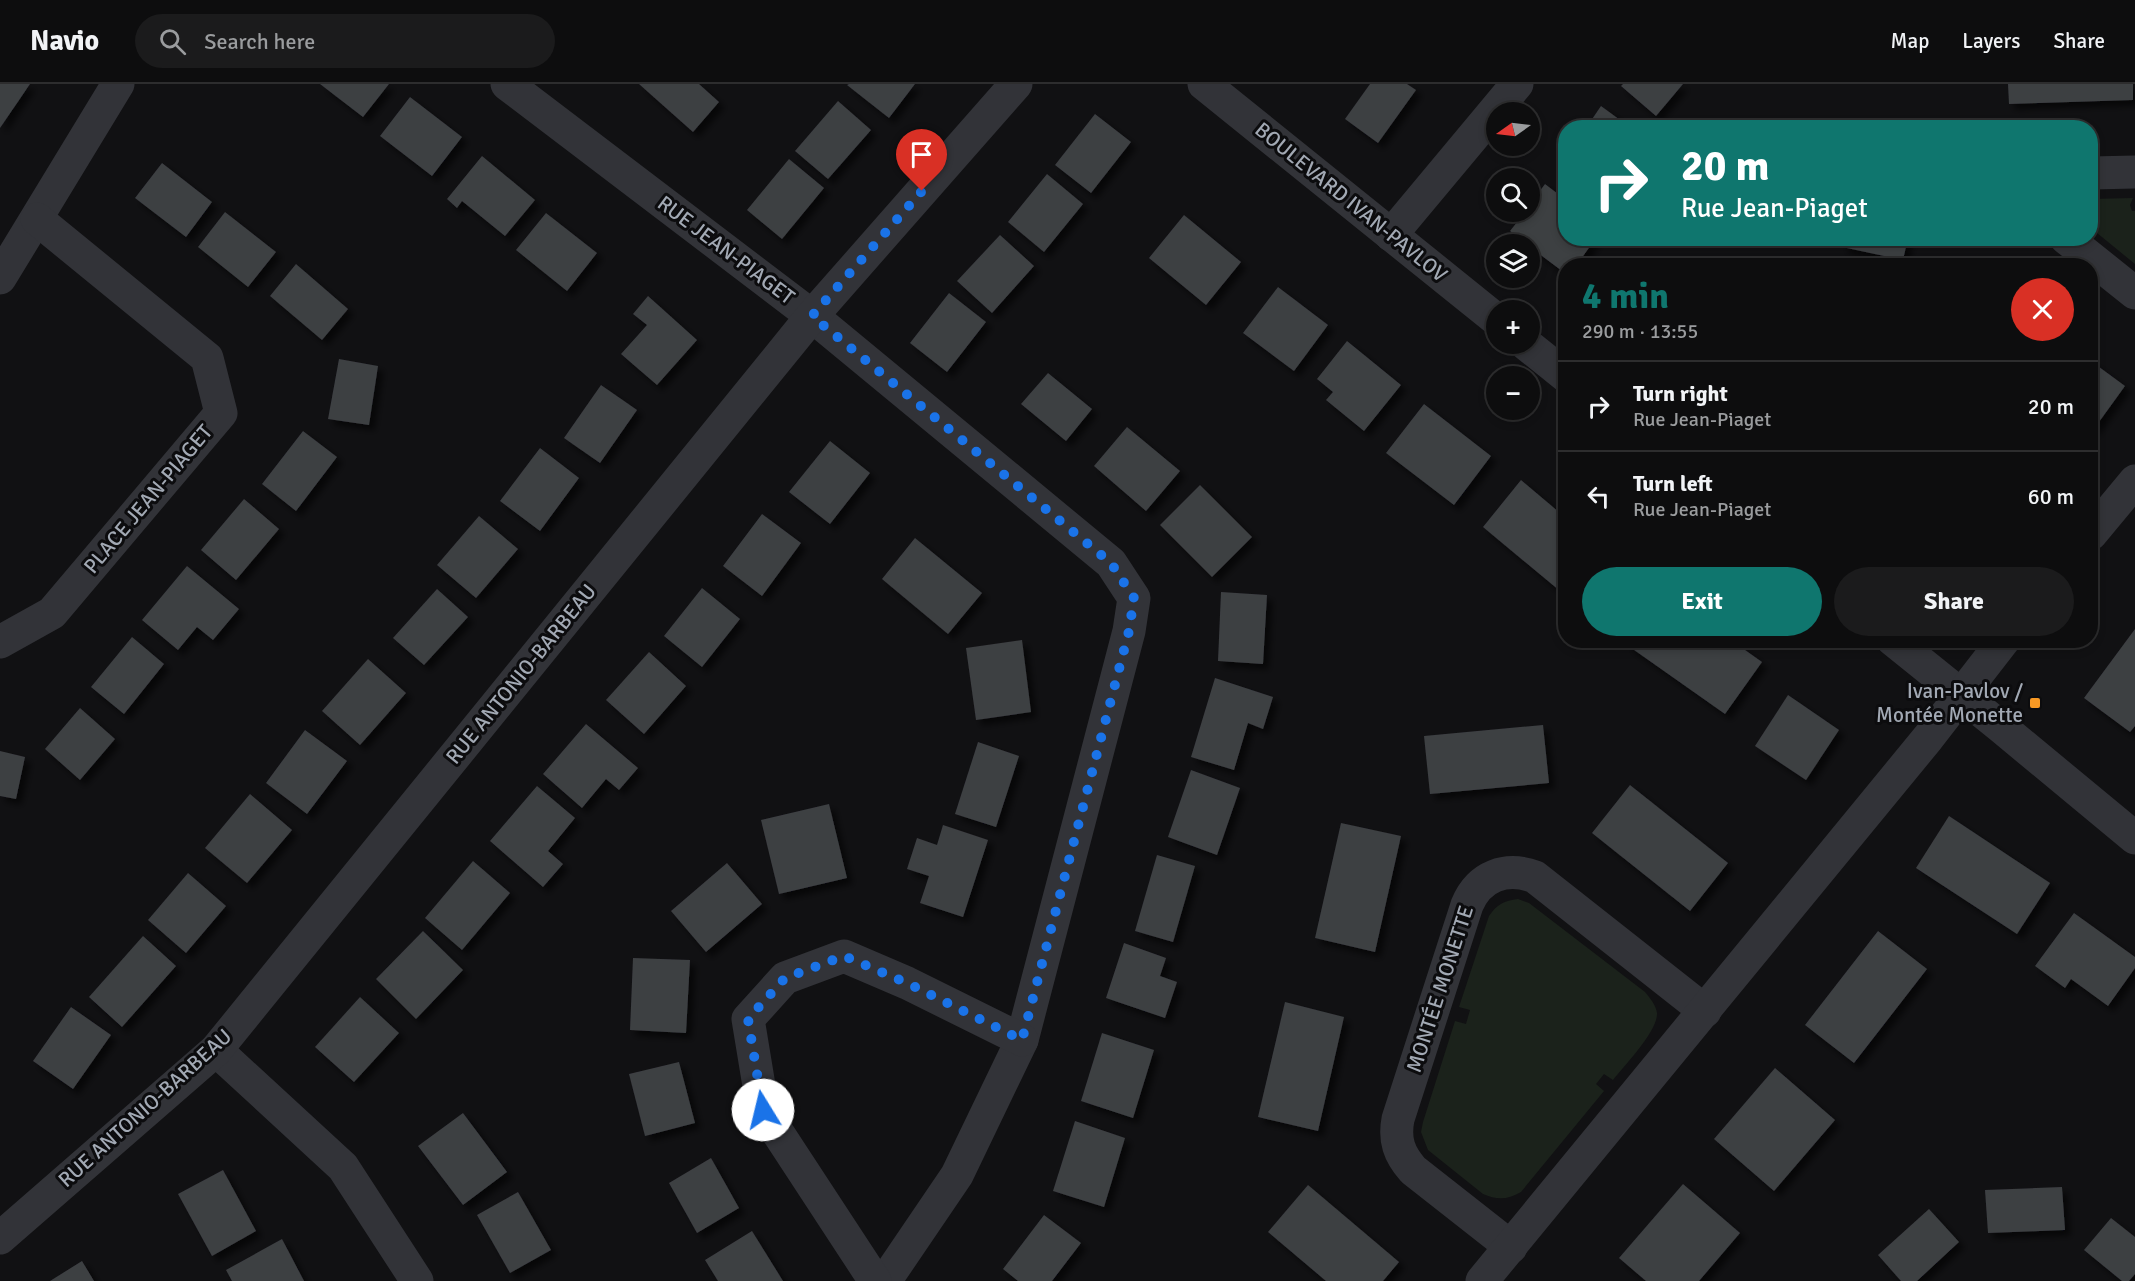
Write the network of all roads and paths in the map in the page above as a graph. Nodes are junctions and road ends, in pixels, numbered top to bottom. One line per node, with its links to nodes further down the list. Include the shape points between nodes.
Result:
1 (118, 84): 8 (street)
2 (507, 84): 16 (street, RUE JEAN-PIAGET)
3 (1016, 84): 16 (street, RUE ANTONIO-BARBEAU)
4 (1204, 84): 9 (street, BOULEVARD IVAN-PAVLOV)
5 (1516, 84): 9 (street)
6 (2135, 172): 7 (street)
7 (2098, 173)
8 (37, 219): 13 (street); 21 (street, PLACE JEAN-PIAGET, via 207,358 221,413 52,613)
9 (1391, 235): 15 (street, BOULEVARD IVAN-PAVLOV)
10 (2076, 246): 11 (street)
11 (2091, 258)
12 (2098, 264): 14 (street)
13 (0, 278)
14 (2135, 293)
15 (1486, 311)
16 (812, 316): 27 (street, RUE JEAN-PIAGET, via 1111,563 1134,598 1129,631); 28 (street, RUE ANTONIO-BARBEAU)
17 (1538, 354): 18 (street)
18 (1558, 370)
19 (2135, 481): 20 (street)
20 (2098, 526)
21 (0, 642)
22 (1903, 648): 24 (street)
23 (1998, 648): 24 (street)
24 (1962, 695): 25 (street); 26 (street)
25 (2135, 838)
26 (1705, 1011): 30 (street); 30 (street, MONTÉE MONETTE, via 1535,877 1508,872 1491,877 1476,889 1467,905 1398,1119 1396,1138 1401,1155 1413,1170)
27 (1022, 1040): 32 (street, via 844,956 785,978 748,1019 763,1110); 33 (street, RUE JEAN-PIAGET, via 957,1175)
28 (216, 1050): 29 (street, RUE ANTONIO-BARBEAU); 31 (street, via 343,1167)
29 (0, 1238)
30 (1511, 1247): 34 (street)
31 (417, 1281)
32 (875, 1281)
33 (885, 1281)
34 (1482, 1281)

